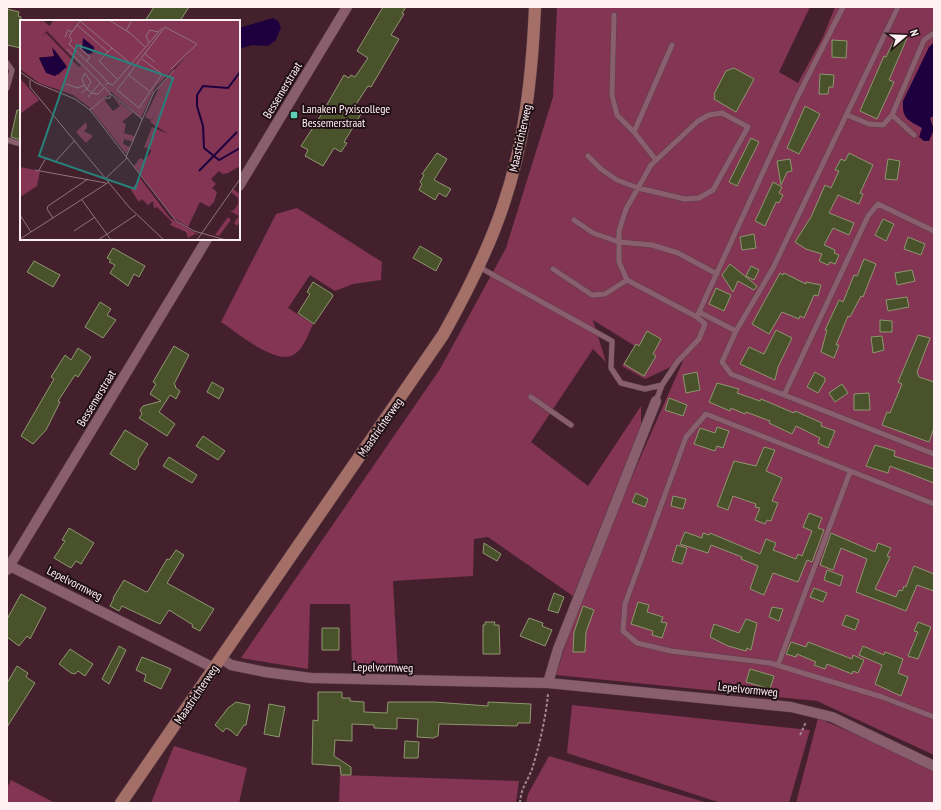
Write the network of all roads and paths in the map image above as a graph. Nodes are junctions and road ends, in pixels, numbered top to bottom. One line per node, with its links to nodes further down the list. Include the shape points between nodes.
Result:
1 (346, 7): 18 (street, Bessemerstraat)
2 (535, 7): 24 (main road, Maastrichterweg, via 524,124 514,172)
3 (844, 7): 26 (lane, via 797,98)
4 (898, 7): 10 (lane)
5 (614, 15): 12 (lane, via 612,95 617,115)
6 (934, 33): 11 (lane, via 924,40)
7 (672, 45): 12 (lane)
8 (7, 63): 9 (lane, via 12,70)
9 (7, 88)
10 (847, 115): 11 (lane, via 870,124 883,125); 29 (lane, via 773,268)
11 (892, 115): 13 (lane)
12 (634, 132): 17 (lane)
13 (914, 135)
14 (7, 140): 15 (lane)
15 (20, 144)
16 (588, 156): 19 (lane, via 617,180)
17 (656, 160): 19 (lane); 19 (lane, via 698,121 709,116 722,113 748,127 713,190 699,198 685,199)
18 (240, 184)
19 (638, 188): 23 (lane, via 626,209 619,231)
20 (574, 220): 23 (lane, via 594,233)
21 (934, 231): 31 (lane, via 878,204 868,216)
22 (206, 240): 38 (street, Bessemerstraat)
23 (619, 242): 26 (lane, via 652,245 678,253); 27 (lane, via 619,262)
24 (479, 267): 30 (lane, via 612,341 611,368 621,383 645,389); 39 (main road, Maastrichterweg, via 443,335)
25 (554, 269): 27 (lane, via 592,295 605,294)
26 (717, 274): 28 (lane)
27 (627, 280): 28 (lane)
28 (698, 314): 29 (lane); 30 (lane, via 705,324 699,338 678,361)
29 (736, 331): 31 (lane, via 722,362 730,374)
30 (662, 385): 33 (lane)
31 (784, 395): 35 (lane)
32 (531, 397): 34 (lane)
33 (656, 401): 42 (street, via 558,650)
34 (571, 425)
35 (934, 454)
36 (850, 472): 37 (lane); 40 (lane); 40 (lane, via 706,414 686,437 625,604 623,631 637,643 664,649)
37 (934, 504)
38 (9, 568): 41 (street, Lepelvormweg)
39 (221, 658): 41 (main road, Maastrichterweg); 42 (street, Lepelvormweg, via 232,665 312,678)
40 (778, 665): 44 (lane, via 882,696)
41 (214, 668): 47 (main road, Maastrichterweg)
42 (548, 683): 43 (street, Lepelvormweg, via 791,706); 48 (path, via 548,696 536,757 528,781 521,789)
43 (810, 711): 45 (path); 46 (street, Lepelvormweg, via 832,716)
44 (934, 717)
45 (800, 735)
46 (934, 766)
47 (121, 803)
48 (520, 803)

